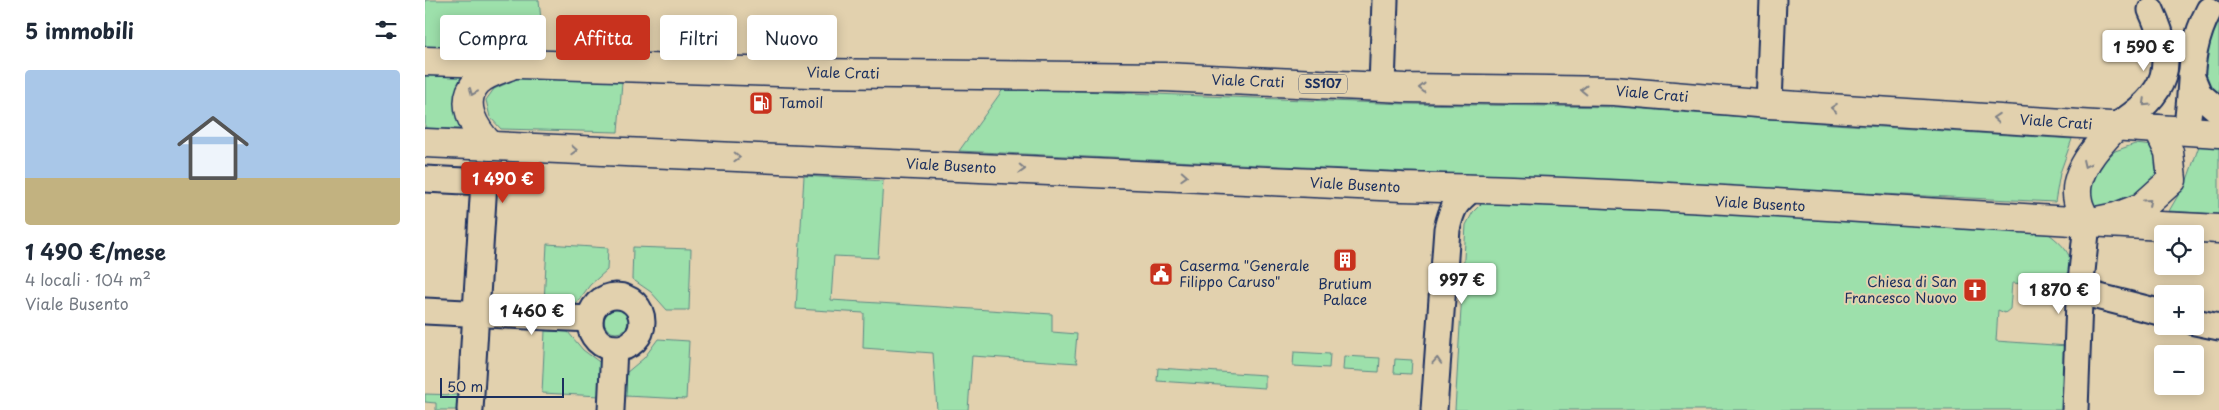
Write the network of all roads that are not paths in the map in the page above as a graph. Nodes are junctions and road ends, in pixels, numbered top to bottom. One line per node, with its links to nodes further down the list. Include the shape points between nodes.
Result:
1 (1385, 0): 8 (street)
2 (1773, 0): 9 (street)
3 (2149, 5): 4 (street, via 2159,19 2180,26 2201,19); 11 (street, one-way to 11, via 2164,43 2163,79 2147,103)
4 (2211, 5): 7 (street, via 2196,38)
5 (425, 61): 6 (main road, Viale Crati / SS107)
6 (511, 65): 8 (main road, Viale Crati / SS107, via 1155,77); 16 (main road, one-way to 16, via 477,82 470,99 473,126)
7 (2191, 72): 10 (street, via 2199,94); 13 (street)
8 (1382, 86): 9 (main road, Viale Crati / SS107, one-way to 8, via 1614,90)
9 (1769, 104): 11 (main road, Viale Crati / SS107, one-way to 9)
10 (2219, 111)
11 (2116, 126): 12 (main road, Viale Crati / SS107); 20 (main road, one-way to 20, via 2091,153 2080,177 2077,200)
12 (2158, 129): 13 (main road, Viale Crati / SS107); 18 (main road, via 2169,152)
13 (2186, 131): 14 (main road, Viale Crati / SS107); 18 (main road)
14 (2219, 133)
15 (428, 144): 16 (main road, Viale Busento)
16 (491, 146): 19 (main road, Viale Busento, one-way to 19)
17 (425, 179): 25 (street, via 484,182)
18 (2172, 180): 20 (main road, one-way to 18, via 2142,207)
19 (1472, 189): 20 (main road, Viale Busento, via 1537,190); 32 (street, one-way to 19, via 1447,229 1451,210)
20 (2087, 223): 21 (main road, Viale Busento); 22 (street)
21 (2219, 229)
22 (2080, 292): 24 (street); 33 (street)
23 (425, 311): 25 (street)
24 (2154, 311)
25 (475, 313): 26 (street); 30 (street)
26 (590, 319): 29 (street, via 594,335 606,346); 29 (street, via 597,304 612,296 630,299 637,305 643,321 641,330 630,344)
27 (2204, 324): 28 (street)
28 (2219, 327)
29 (614, 348): 31 (street)
30 (470, 410)
31 (611, 410)
32 (1434, 410)
33 (2075, 410)

